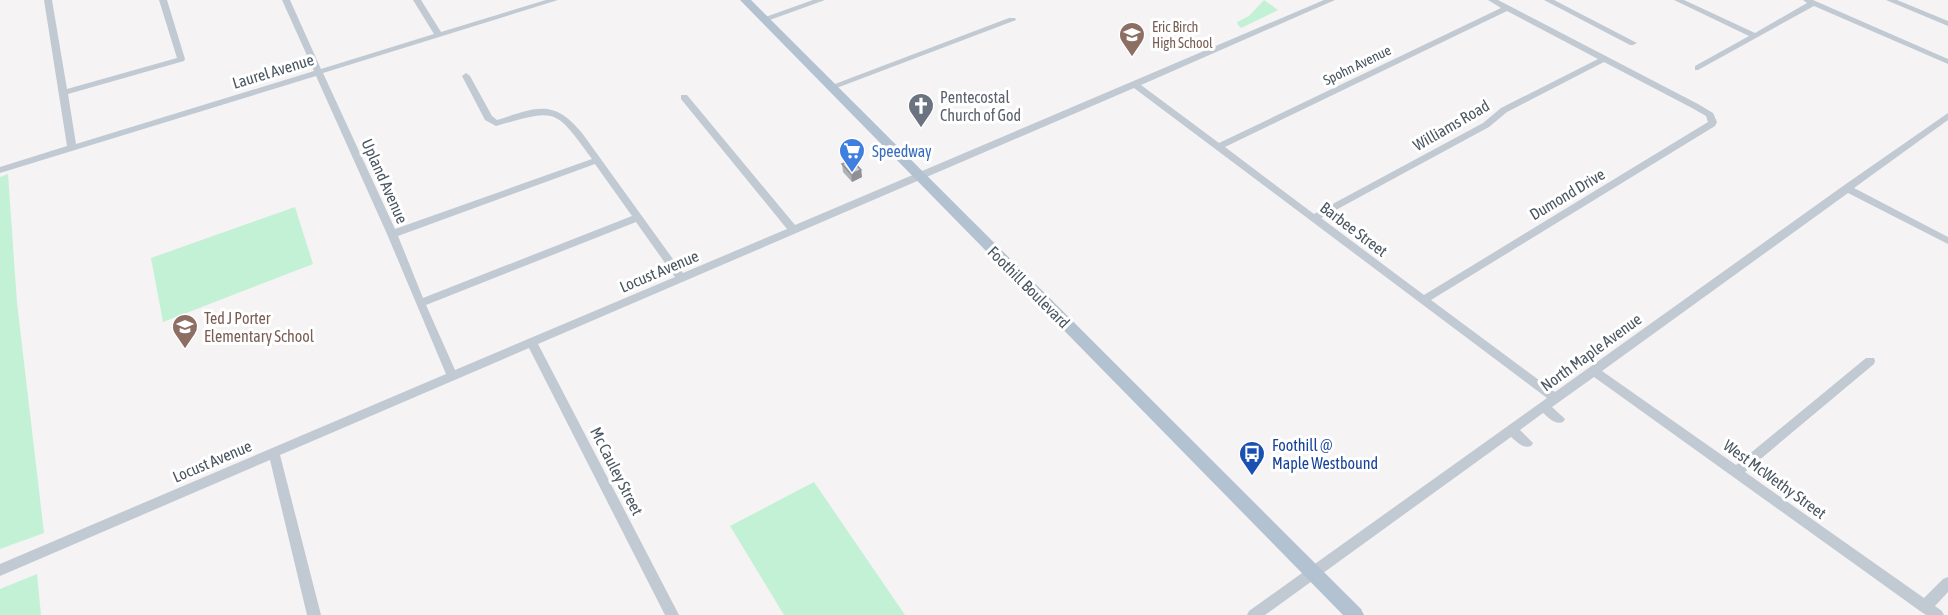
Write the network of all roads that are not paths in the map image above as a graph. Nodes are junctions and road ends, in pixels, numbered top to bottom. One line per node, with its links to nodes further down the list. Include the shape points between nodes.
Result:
1 (48, 0): 30 (street)
2 (163, 0): 30 (street, via 181,59)
3 (286, 0): 26 (street, Upland Avenue)
4 (417, 0): 21 (street)
5 (552, 0): 21 (street, Laurel Avenue)
6 (745, 0): 17 (main road, Foothill Boulevard)
7 (821, 0): 17 (street)
8 (1331, 0): 28 (street, Locust Avenue)
9 (1492, 0): 16 (street)
10 (1548, 0): 22 (street)
11 (1678, 0): 20 (street)
12 (1890, 0): 15 (street)
13 (1918, 0): 15 (street)
14 (1810, 1): 20 (street); 24 (street)
15 (1908, 7): 19 (street)
16 (1507, 8): 23 (street); 33 (street, Spohn Avenue)
17 (765, 19): 29 (main road, Foothill Boulevard)
18 (1012, 20): 29 (street)
19 (1948, 24)
20 (1753, 35): 25 (street)
21 (439, 36): 26 (street, Laurel Avenue)
22 (1633, 43)
23 (1604, 59): 40 (street, Williams Road, via 1504,110 1486,125); 45 (street, Dumond Drive, via 1704,111 1713,118 1712,124)
24 (1948, 62)
25 (1698, 68)
26 (319, 73): 34 (street, Laurel Avenue); 42 (street, Upland Avenue)
27 (466, 76): 35 (street, via 488,118 496,123 549,111 561,115)
28 (1134, 84): 33 (street, Barbee Street); 37 (street, Locust Avenue)
29 (831, 87): 37 (main road, Foothill Boulevard)
30 (62, 93): 34 (street)
31 (684, 97): 41 (street)
32 (1948, 116): 38 (street, North Maple Avenue)
33 (1218, 147): 40 (street, Barbee Street)
34 (72, 148): 36 (street, Laurel Avenue)
35 (596, 160): 39 (street); 42 (street)
36 (0, 170)
37 (920, 177): 41 (street, Locust Avenue); 59 (main road, Foothill Boulevard)
38 (1846, 188): 43 (street); 49 (street, North Maple Avenue)
39 (638, 217): 44 (street); 46 (street)
40 (1314, 218): 45 (street, Barbee Street)
41 (794, 231): 44 (street, Locust Avenue)
42 (392, 234): 46 (street, Upland Avenue)
43 (1948, 241)
44 (682, 279): 47 (street, Locust Avenue)
45 (1423, 300): 51 (street, Barbee Street)
46 (420, 303): 50 (street, Upland Avenue)
47 (532, 343): 50 (street, Locust Avenue); 63 (street, Mc Cauley Street)
48 (1870, 361): 57 (street)
49 (1593, 370): 51 (street, North Maple Avenue); 57 (street, West McWethy Street)
50 (453, 377): 56 (street, Locust Avenue)
51 (1555, 398): 52 (street, North Maple Avenue)
52 (1543, 407): 53 (street); 54 (street, North Maple Avenue)
53 (1559, 419)
54 (1511, 430): 55 (street); 59 (street, North Maple Avenue)
55 (1527, 443)
56 (274, 453): 58 (street, Locust Avenue); 62 (street)
57 (1736, 472): 61 (street, West McWethy Street)
58 (0, 570)
59 (1313, 573): 64 (street, North Maple Avenue); 65 (main road, Foothill Boulevard)
60 (1948, 583): 61 (street)
61 (1925, 607): 66 (street, West McWethy Street)
62 (314, 615)
63 (672, 615)
64 (1254, 615)
65 (1355, 615)
66 (1937, 615)

